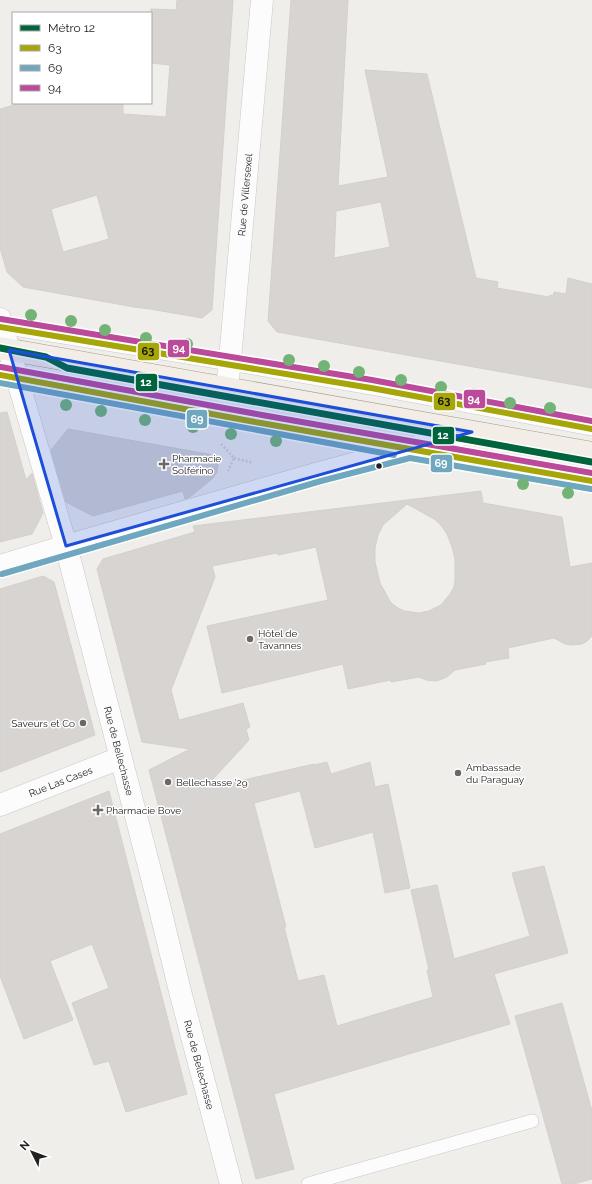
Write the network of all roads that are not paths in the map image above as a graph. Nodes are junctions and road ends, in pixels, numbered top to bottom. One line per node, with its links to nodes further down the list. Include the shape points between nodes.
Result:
1 (262, 0): 3 (street, Rue de Villersexel)
2 (2, 334): 3 (lane); 4 (street, Rue de Bellechasse); 5 (main road)
3 (230, 364): 5 (street, Rue de Villersexel); 6 (lane)
4 (8, 376): 8 (lane); 11 (street, Rue de Bellechasse)
5 (227, 389): 7 (main road)
6 (592, 429)
7 (472, 432): 8 (street); 9 (main road)
8 (410, 450): 10 (lane); 11 (street, via 319,473)
9 (592, 453)
10 (592, 481)
11 (66, 546): 12 (street); 13 (street, Rue de Bellechasse)
12 (0, 566)
13 (120, 758): 14 (street, Rue Las Cases); 16 (street, Rue de Bellechasse)
14 (0, 805)
15 (532, 1121): 17 (lane)
16 (231, 1184)
17 (308, 1184)

